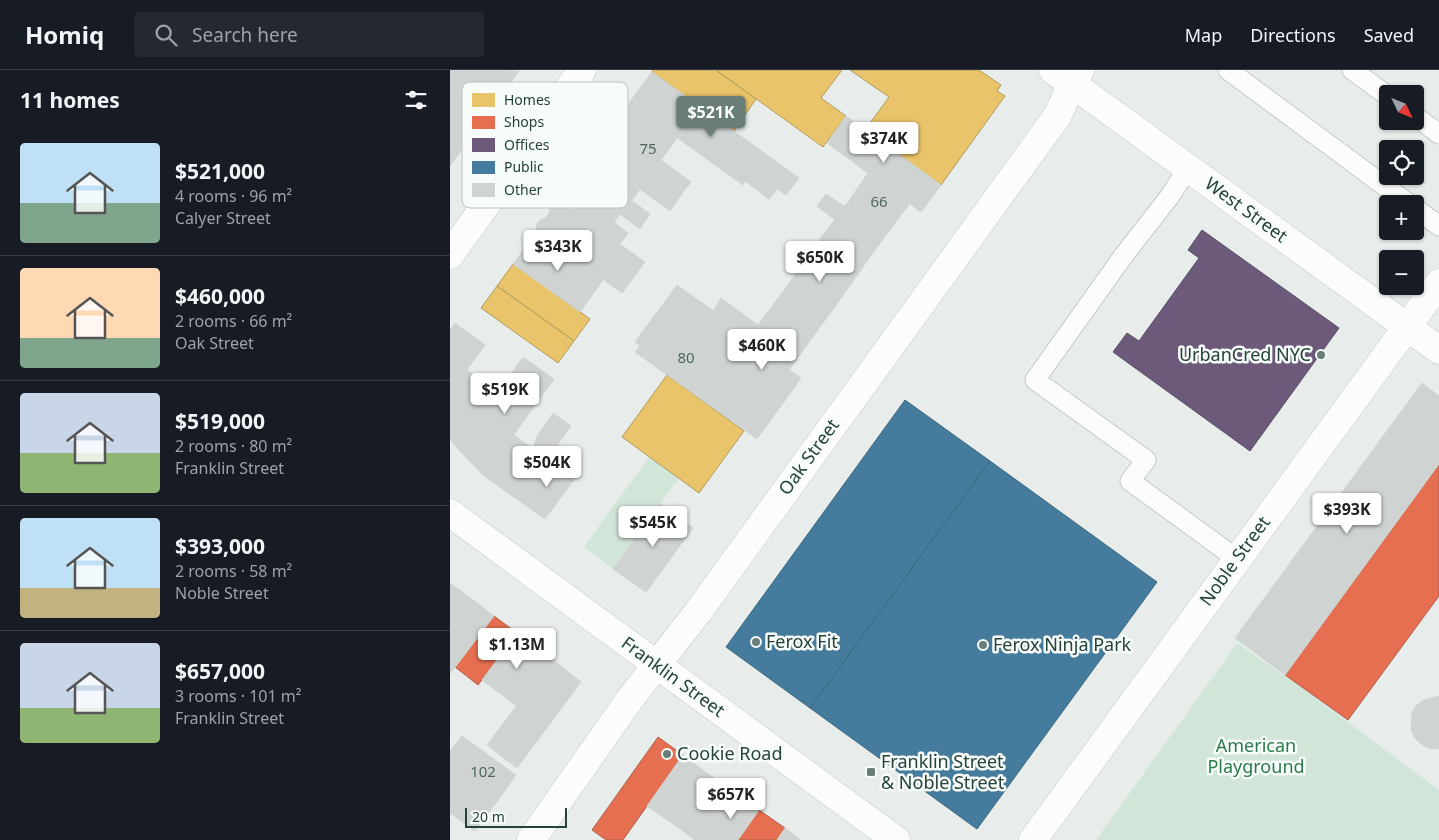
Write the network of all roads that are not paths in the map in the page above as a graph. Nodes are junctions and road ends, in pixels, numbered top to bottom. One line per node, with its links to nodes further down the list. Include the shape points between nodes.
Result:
1 (582, 70): 5 (street)
2 (1228, 70): 10 (lane)
3 (1352, 70): 6 (lane)
4 (1069, 74): 9 (street, West Street); 20 (street, Oak Street, via 1058,115)
5 (573, 82)
6 (1379, 90)
7 (1424, 123): 8 (lane)
8 (1439, 134)
9 (1188, 168): 16 (street, West Street); 19 (lane, via 1035,380 1146,460 1130,481)
10 (1397, 195)
11 (484, 208): 14 (street)
12 (1424, 215): 13 (lane)
13 (1439, 226)
14 (450, 255)
15 (1439, 283): 16 (street, Noble Street)
16 (1406, 328): 17 (street, West Street); 19 (street, Noble Street)
17 (1439, 350)
18 (452, 516): 20 (street, Franklin Street)
19 (1237, 559): 23 (street, Noble Street)
20 (656, 666): 21 (street, Oak Street); 22 (street, Franklin Street)
21 (531, 840)
22 (896, 840)
23 (1033, 840)

